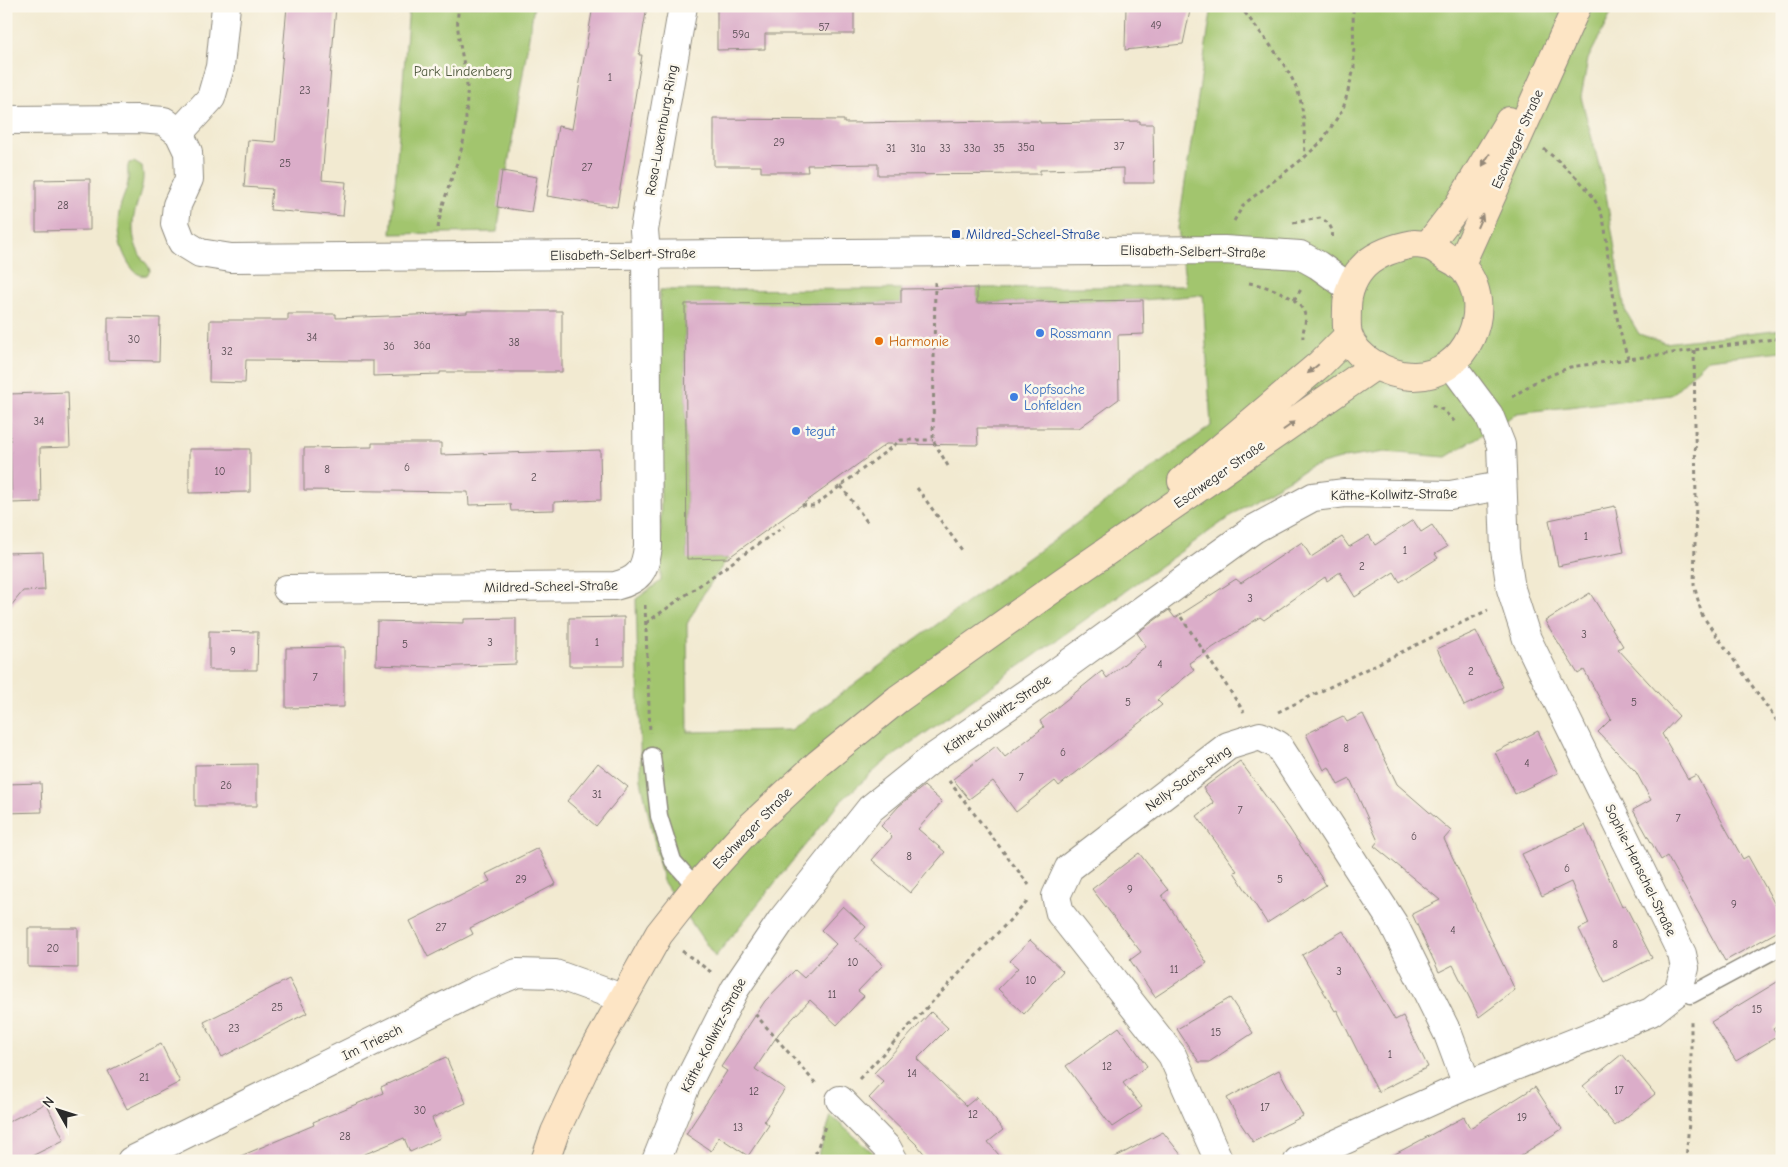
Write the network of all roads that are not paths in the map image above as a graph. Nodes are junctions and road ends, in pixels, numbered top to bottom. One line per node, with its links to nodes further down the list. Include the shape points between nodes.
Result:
1 (226, 6): 5 (street, via 220,67 211,98)
2 (683, 6): 7 (street, Rosa-Luxemburg-Ring, via 644,230)
3 (1576, 10): 6 (main road, Eschweger Straße, one-way to 6, via 1458,206); 8 (main road, Eschweger Straße, one-way to 3)
4 (6, 120): 5 (street, via 138,119 164,121)
5 (180, 133): 7 (street, Elisabeth-Selbert-Straße, via 188,152 189,179 177,205 175,224 182,242 200,253 231,258)
6 (1429, 244): 8 (main road); 9 (main road, via 1406,245 1382,253 1366,265)
7 (646, 254): 9 (street, Elisabeth-Selbert-Straße, via 1224,250 1300,255); 15 (street, Mildred-Scheel-Straße, via 648,547 646,563 639,575 629,583 616,586)
8 (1460, 266): 11 (main road, via 1475,291 1477,317 1474,332)
9 (1350, 288): 10 (main road)
10 (1348, 336): 12 (main road, via 1359,352); 14 (main road, Eschweger Straße, one-way to 14, via 1320,364)
11 (1451, 364): 12 (main road, via 1437,372 1412,376); 13 (street, Sophie-Henschel-Straße, via 1490,415 1501,445)
12 (1376, 365): 14 (main road, Eschweger Straße, one-way to 12)
13 (1501, 486): 21 (street, Sophie-Henschel-Straße, via 1505,550 1514,598 1527,639 1682,954 1685,968 1678,992 1651,1012); 25 (street, Käthe-Kollwitz-Straße, via 1450,495 1345,493 1313,497 1254,529 933,758 870,810 781,921 735,989 685,1088)
14 (1061, 583): 17 (main road, Eschweger Straße, via 852,735 750,827)
15 (287, 589)
16 (652, 756): 17 (lane, via 659,816 673,861)
17 (696, 887): 20 (main road, Eschweger Straße, via 659,934)
18 (1782, 946): 19 (lane)
19 (1692, 995)
20 (622, 998): 23 (street, Im Triesch, via 555,974 517,973); 24 (main road, Eschweger Straße, via 576,1086)
21 (1467, 1085): 27 (street, Nelly-Sachs-Ring, via 1448,1034 1393,923 1278,745 1260,736 1228,746 1069,868 1056,896 1060,913 1172,1055); 28 (street, Sophie-Henschel-Straße)
22 (837, 1100): 26 (street, via 887,1148)
23 (131, 1161)
24 (545, 1161)
25 (656, 1161)
26 (894, 1161)
27 (1219, 1161)
28 (1298, 1161)

